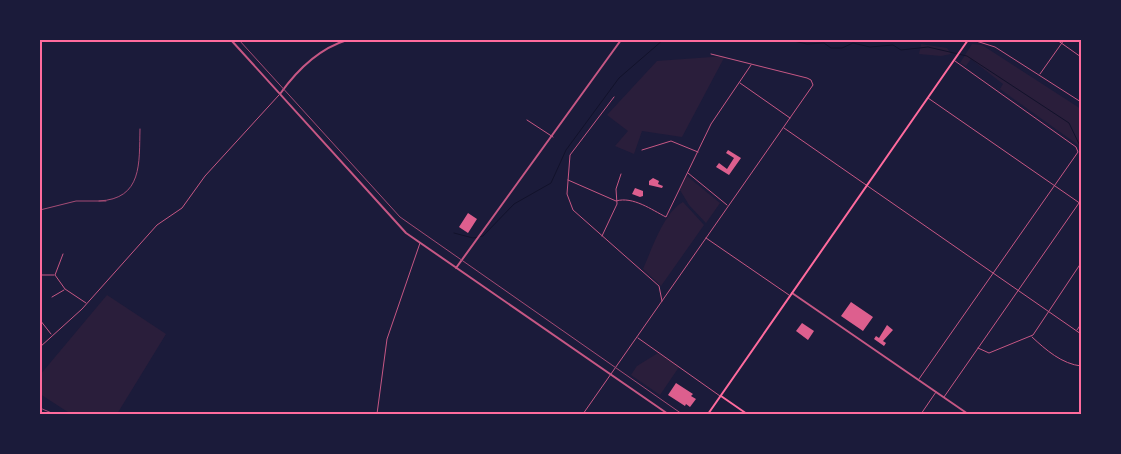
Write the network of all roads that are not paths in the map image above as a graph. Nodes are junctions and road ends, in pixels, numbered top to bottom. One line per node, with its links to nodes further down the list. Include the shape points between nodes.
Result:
1 (231, 40): 15 (street)
2 (347, 40): 15 (street, via 326,48 310,60)
3 (621, 40): 22 (street)
4 (973, 40): 13 (street, via 995,46)
5 (1057, 40): 8 (street)
6 (1064, 40): 8 (street)
7 (967, 41): 11 (main road)
8 (1062, 44): 10 (street); 13 (street)
9 (711, 54): 12 (street)
10 (1081, 57)
11 (954, 61): 17 (main road); 29 (street, via 1050,126 1078,149)
12 (752, 65): 14 (street); 19 (street, via 807,78 813,83)
13 (1040, 75): 18 (street)
14 (740, 82): 19 (street); 24 (street, via 711,124)
15 (280, 94): 35 (street, via 397,224); 47 (street, via 205,176 182,208 157,225)
16 (614, 97): 27 (street, via 570,156)
17 (928, 98): 28 (main road); 29 (street)
18 (1081, 102)
19 (790, 118): 21 (street)
20 (527, 120): 22 (street)
21 (783, 128): 28 (street); 32 (street)
22 (553, 136): 38 (street)
23 (642, 150): 24 (street, via 671,141)
24 (699, 152): 25 (street)
25 (688, 172): 30 (street, via 666,217 649,207 627,200); 32 (street)
26 (621, 174): 30 (street)
27 (568, 180): 30 (street); 33 (street, via 567,194 571,207)
28 (866, 186): 39 (street); 44 (main road)
29 (1053, 186): 31 (street); 39 (street)
30 (616, 201): 33 (street)
31 (1080, 204): 43 (street)
32 (728, 206): 34 (street)
33 (602, 236): 46 (street, via 658,286)
34 (706, 238): 44 (street); 46 (street)
35 (420, 243): 38 (street); 64 (street, via 387,339)
36 (63, 254): 41 (street)
37 (1081, 263): 48 (street)
38 (456, 268): 59 (street)
39 (992, 274): 43 (street); 60 (street)
40 (40, 275): 41 (street)
41 (55, 276): 42 (street)
42 (65, 289): 45 (street); 47 (street)
43 (1018, 291): 48 (street); 57 (street)
44 (791, 295): 60 (street); 62 (main road)
45 (52, 297)
46 (662, 301): 54 (street)
47 (86, 303): 52 (street)
48 (1048, 312): 51 (street); 55 (street)
49 (40, 320): 52 (street)
50 (1081, 324): 51 (street)
51 (1076, 331): 53 (street)
52 (52, 334): 56 (street)
53 (1081, 334)
54 (637, 337): 59 (street); 62 (street)
55 (1032, 337): 57 (street, via 989,353); 58 (street, via 1060,359)
56 (40, 347)
57 (978, 348): 63 (street)
58 (1081, 366)
59 (611, 374): 65 (street); 66 (street)
60 (918, 380): 61 (street)
61 (936, 392): 63 (street); 69 (street)
62 (721, 396): 67 (main road); 68 (main road)
63 (944, 397): 70 (street)
64 (377, 414)
65 (583, 414)
66 (668, 414)
67 (708, 414)
68 (747, 414)
69 (921, 414)
70 (968, 414)

